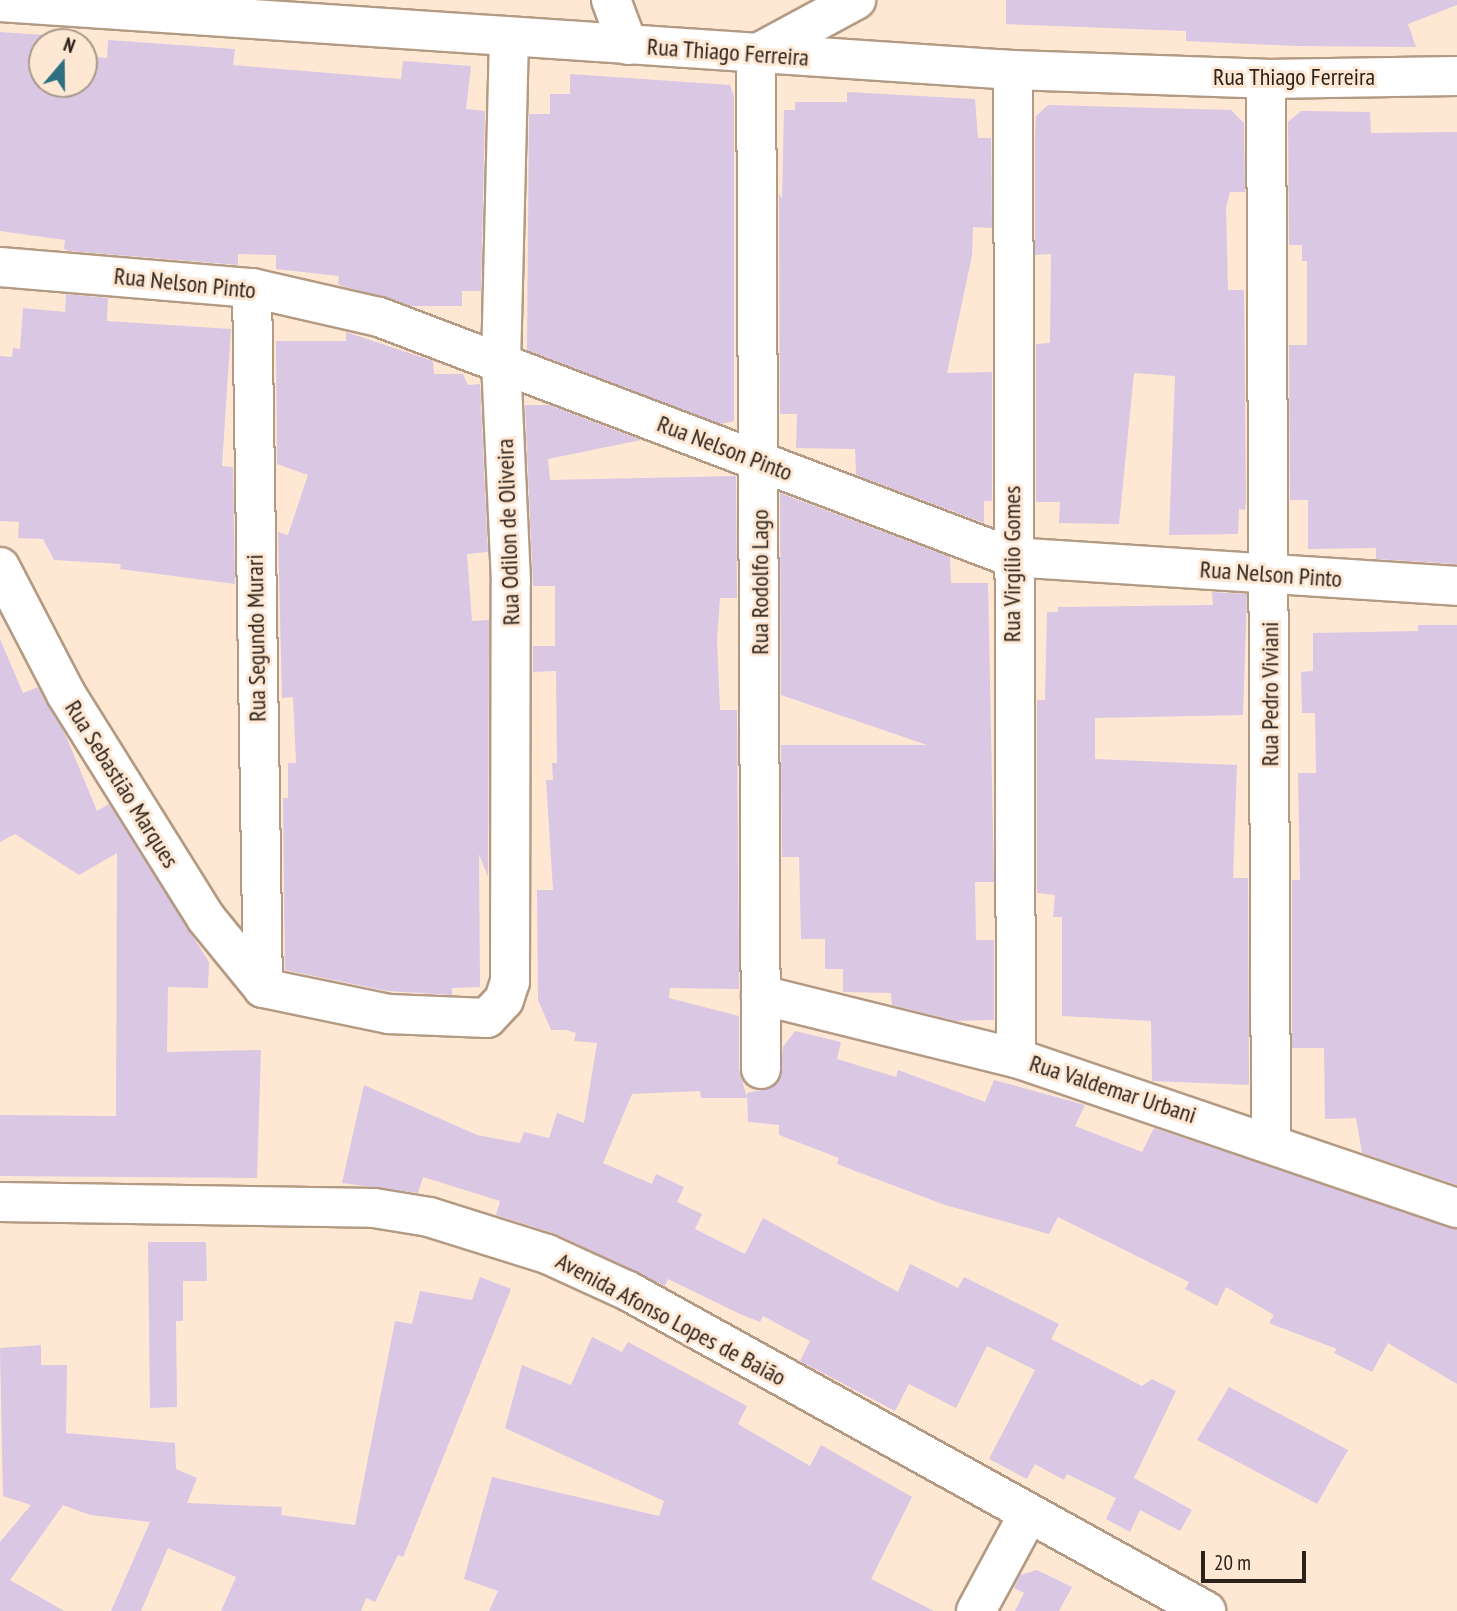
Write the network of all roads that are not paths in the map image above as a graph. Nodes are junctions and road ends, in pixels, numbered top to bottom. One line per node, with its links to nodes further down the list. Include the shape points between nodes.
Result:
1 (611, 0): 5 (street)
2 (856, 0): 6 (street)
3 (26, 2): 4 (street, Rua Thiago Ferreira)
4 (509, 38): 5 (street, Rua Thiago Ferreira); 12 (street, Rua Odilon de Oliveira)
5 (628, 45): 6 (street, Rua Thiago Ferreira)
6 (756, 54): 7 (street, Rua Thiago Ferreira); 13 (street, Rua Rodolfo Lago)
7 (1013, 70): 9 (street, Rua Thiago Ferreira); 14 (street, Rua Virgílio Gomes)
8 (1457, 76): 9 (street, Rua Thiago Ferreira)
9 (1266, 79): 16 (street, Rua Pedro Viviani)
10 (0, 267): 11 (street, Rua Nelson Pinto)
11 (252, 288): 12 (street, Rua Nelson Pinto, via 379,317); 18 (street, Rua Segundo Murari)
12 (502, 364): 13 (street, Rua Nelson Pinto); 18 (street, Rua Odilon de Oliveira, via 511,582 513,962 504,1000 487,1018 389,1014)
13 (760, 461): 14 (street, Rua Nelson Pinto); 19 (street, Rua Rodolfo Lago)
14 (1011, 557): 16 (street, Rua Nelson Pinto); 20 (street, Rua Virgílio Gomes)
15 (0, 567): 18 (street, Rua Sebastião Marques, via 66,695 206,918)
16 (1270, 573): 17 (street, Rua Nelson Pinto); 22 (street, Rua Pedro Viviani)
17 (1457, 586)
18 (264, 988)
19 (761, 995): 20 (street, Rua Valdemar Urbani); 21 (street, Rua Rodolfo Lago)
20 (1016, 1058): 22 (street, Rua Valdemar Urbani)
21 (761, 1069)
22 (1271, 1141): 24 (street, Rua Valdemar Urbani)
23 (0, 1202): 25 (street, Avenida Afonso Lopes de Baião, via 328,1206 429,1217 547,1254 628,1291)
24 (1457, 1208)
25 (1028, 1515): 26 (street); 27 (street, Avenida Afonso Lopes de Baião)
26 (976, 1611)
27 (1206, 1611)

